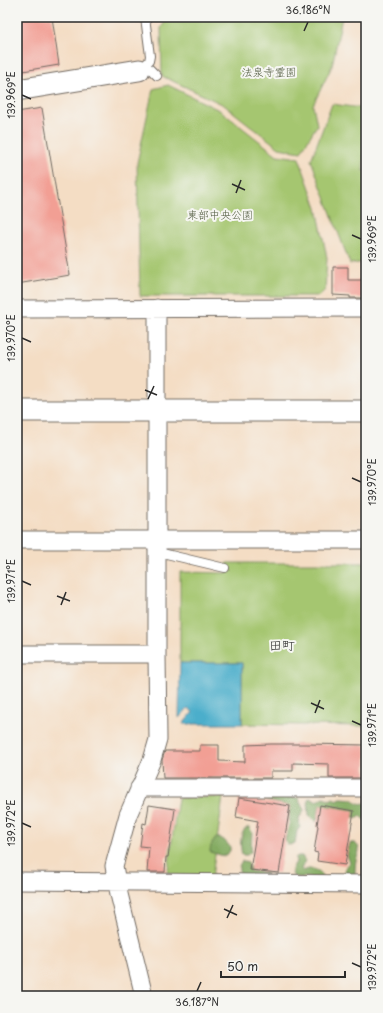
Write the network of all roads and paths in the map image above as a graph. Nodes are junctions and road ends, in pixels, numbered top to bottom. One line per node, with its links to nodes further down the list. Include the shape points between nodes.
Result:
1 (145, 17): 2 (lane, via 150,56)
2 (147, 70): 3 (street)
3 (17, 90)
4 (157, 308): 5 (street); 6 (street); 8 (street)
5 (366, 308)
6 (17, 309)
7 (17, 411): 8 (street)
8 (157, 411): 9 (street); 12 (street)
9 (366, 412)
10 (17, 540): 12 (street)
11 (366, 540): 12 (street)
12 (158, 546): 13 (lane); 15 (street)
13 (225, 568)
14 (17, 654): 15 (street)
15 (157, 654): 16 (street, via 158,739)
16 (139, 788): 17 (street); 19 (street, via 128,815 114,866)
17 (366, 788)
18 (17, 880): 19 (street)
19 (116, 882): 20 (street); 21 (street)
20 (366, 884)
21 (144, 996)

